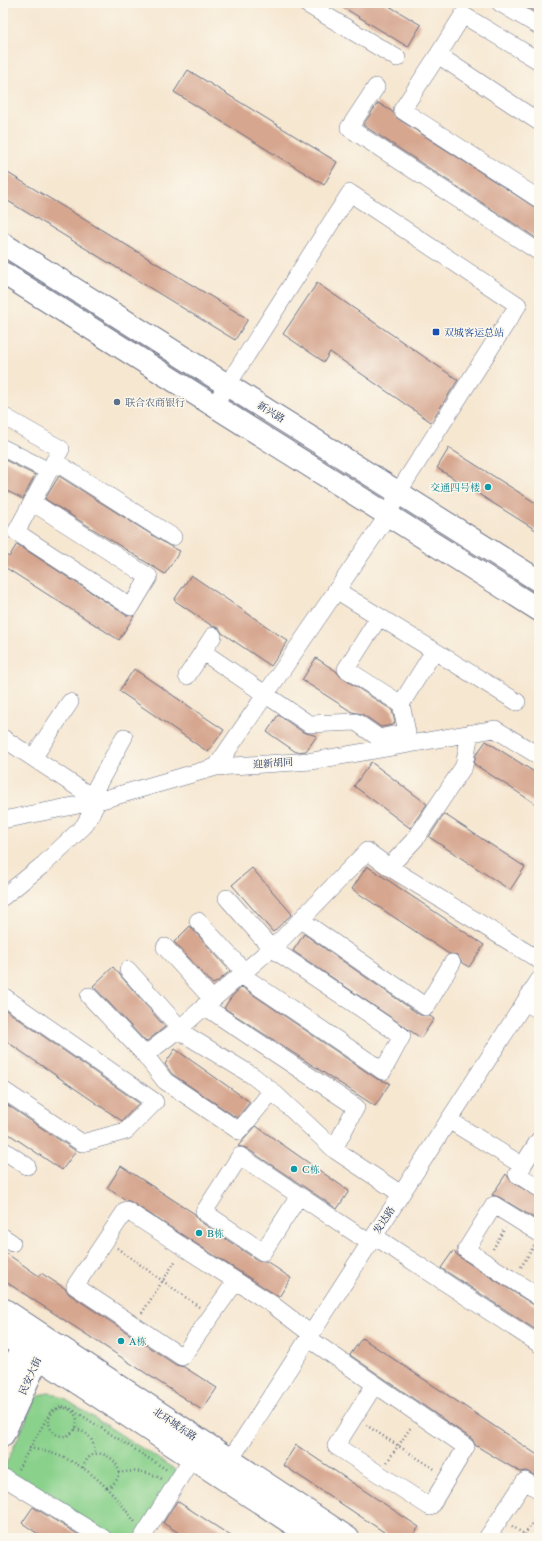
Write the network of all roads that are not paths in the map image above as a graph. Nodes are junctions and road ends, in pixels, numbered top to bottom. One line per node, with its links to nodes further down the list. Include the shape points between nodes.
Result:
1 (305, 3): 5 (street)
2 (500, 3): 3 (street)
3 (539, 26)
4 (438, 55): 6 (street, via 463,15); 8 (street); 9 (street, via 402,110)
5 (397, 58)
6 (539, 62)
7 (376, 87): 11 (street, via 349,128)
8 (539, 122)
9 (539, 199)
10 (3, 244): 13 (main road, 新兴路)
11 (539, 252)
12 (3, 273): 14 (main road)
13 (228, 384): 14 (street); 18 (main road, 新兴路); 18 (street, via 350,193 518,304)
14 (214, 406): 20 (main road)
15 (3, 416): 17 (street, via 60,449)
16 (3, 448): 17 (street)
17 (51, 466): 19 (street); 21 (street)
18 (399, 491): 20 (street); 22 (main road, 新兴路)
19 (32, 502): 19 (street, via 16,532 131,607 149,577)
20 (388, 515): 23 (street); 24 (main road)
21 (173, 537)
22 (539, 581)
23 (336, 590): 25 (street); 30 (street)
24 (539, 610)
25 (379, 617): 27 (street); 33 (street, via 346,669)
26 (214, 636): 28 (street)
27 (434, 650): 32 (street); 33 (street)
28 (203, 652): 29 (street); 30 (street)
29 (187, 676)
30 (265, 695): 37 (street, via 309,724 356,722); 40 (street)
31 (70, 702): 39 (street)
32 (517, 702)
33 (401, 704): 37 (street, via 407,732)
34 (470, 733): 37 (street, 迎新胡同); 38 (street, 迎新胡同, via 495,729); 43 (street, via 464,766 416,838)
35 (124, 737): 41 (street)
36 (3, 738): 39 (street)
37 (379, 743): 40 (street, 迎新胡同, via 312,761)
38 (539, 756)
39 (33, 758): 41 (street)
40 (216, 767): 41 (street, 迎新胡同)
41 (94, 799): 42 (street, 迎新胡同); 44 (street, via 84,826 44,864)
42 (3, 820)
43 (389, 867): 46 (street, via 367,851); 50 (street)
44 (3, 897)
45 (227, 898): 49 (street)
46 (300, 920): 49 (street); 51 (street, via 426,1007)
47 (198, 921): 53 (street)
48 (165, 947): 57 (street)
49 (271, 948): 53 (street); 53 (street, via 402,1036 383,1071)
50 (539, 960)
51 (452, 963)
52 (128, 970): 59 (street)
53 (242, 973): 57 (street)
54 (539, 980): 58 (street, 发达路)
55 (3, 996): 61 (street, via 155,1102 126,1131 82,1143)
56 (89, 996): 60 (street)
57 (208, 1003): 59 (street); 65 (street, via 356,1107)
58 (532, 1006): 63 (street, 发达路)
59 (179, 1029): 60 (street); 62 (street)
60 (145, 1055): 62 (street, via 165,1081 240,1131)
61 (3, 1090)
62 (272, 1091): 65 (street)
63 (449, 1120): 68 (street); 70 (street, 发达路)
64 (539, 1140): 68 (street)
65 (334, 1149): 70 (street)
66 (3, 1150): 67 (street)
67 (27, 1166)
68 (523, 1166): 69 (street, via 517,1174)
69 (539, 1188)
70 (401, 1194): 72 (street, 发达路)
71 (299, 1196): 71 (street, via 240,1156 204,1212 263,1252); 72 (street)
72 (372, 1240): 78 (street, 发达路); 80 (street)
73 (535, 1241): 75 (street, via 494,1205 466,1250 517,1274)
74 (236, 1281): 74 (street, via 182,1357 75,1286 126,1210); 78 (street, via 273,1305)
75 (539, 1297)
76 (3, 1309): 79 (main road, 北环城东路)
77 (3, 1334): 79 (main road, 北环城东路)
78 (310, 1336): 81 (street); 85 (street, 发达路)
79 (35, 1343): 82 (main road, 民安大街); 83 (main road, 民安大街); 84 (main road, 北环城东路); 85 (main road, 北环城东路)
80 (539, 1344)
81 (375, 1384): 81 (street, via 336,1446 430,1506 466,1447)
82 (3, 1388)
83 (3, 1435)
84 (192, 1458): 88 (street); 90 (main road, 北环城东路)
85 (230, 1460): 91 (main road, 北环城东路)
86 (7, 1480): 89 (street)
87 (539, 1490): 92 (street, via 525,1481)
88 (144, 1536)
89 (104, 1538)
90 (314, 1538)
91 (348, 1538)
92 (487, 1538)

